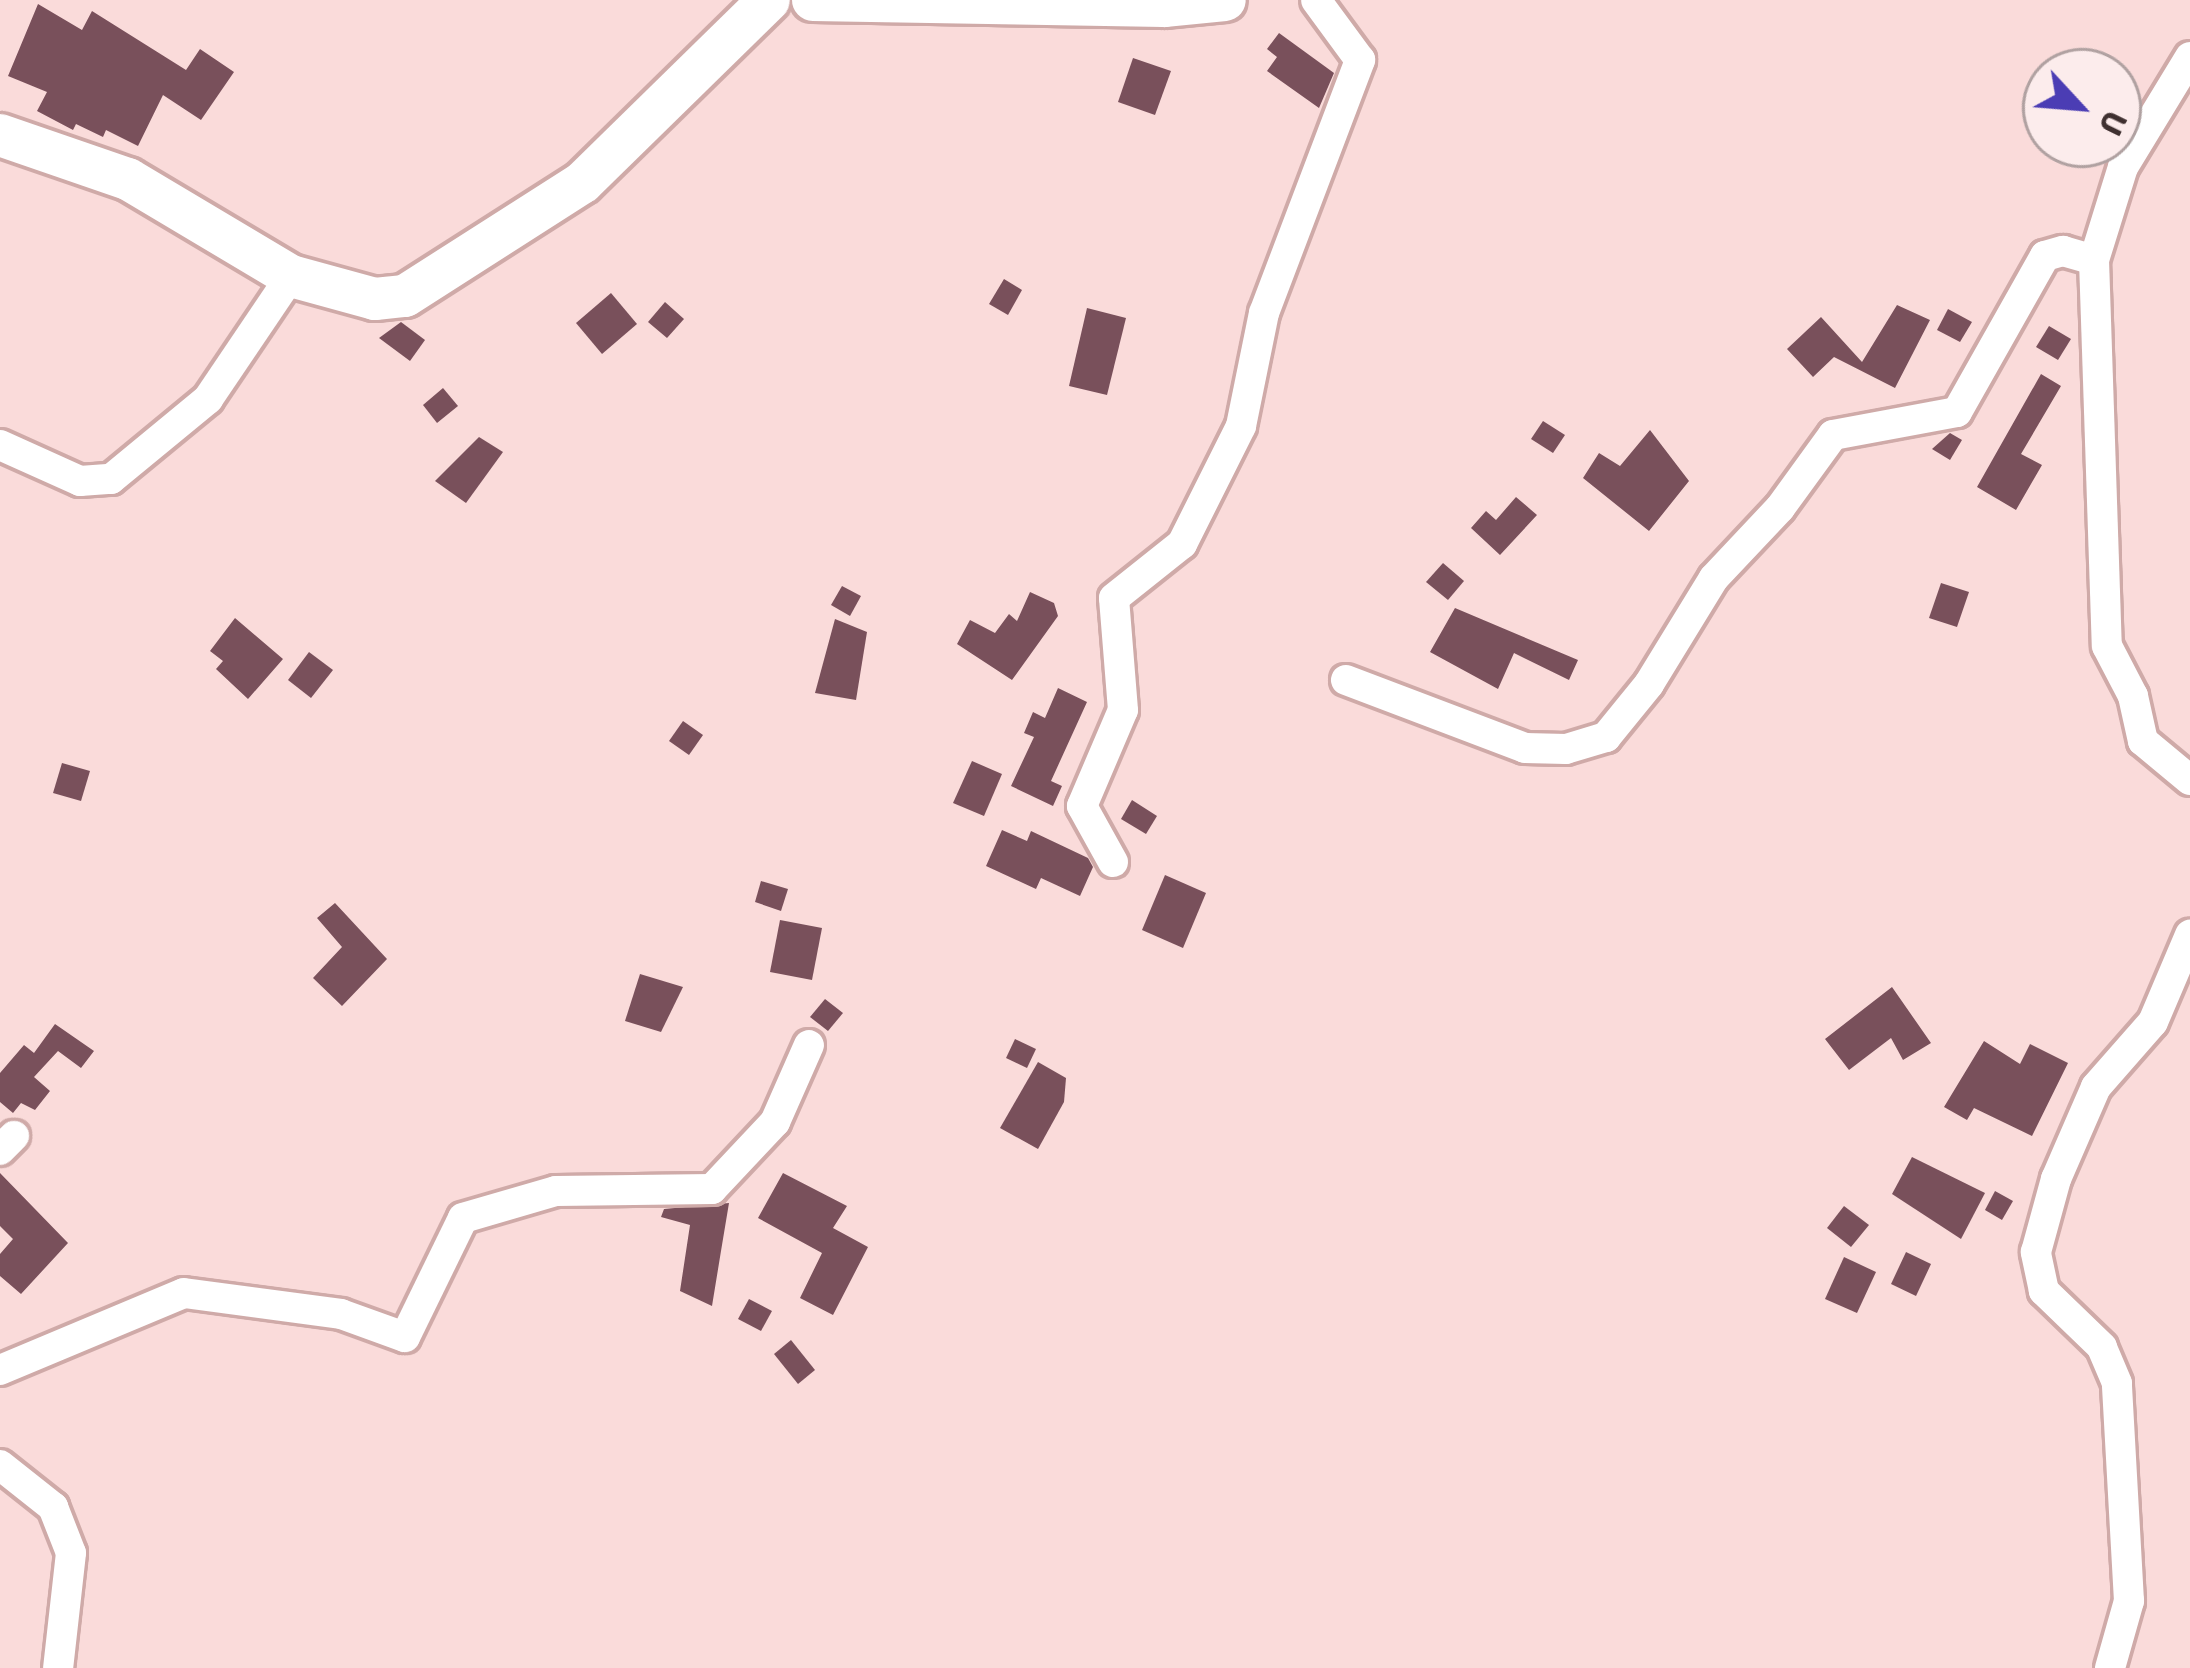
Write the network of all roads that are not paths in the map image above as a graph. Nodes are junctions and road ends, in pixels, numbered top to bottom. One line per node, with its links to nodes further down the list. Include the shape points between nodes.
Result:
1 (769, 0): 8 (street, via 583,182 462,266 390,299)
2 (813, 0): 3 (street)
3 (1225, 0)
4 (1316, 0): 12 (street, via 1360,60 1264,313 1241,426 1182,544 1114,598 1124,710 1082,806)
5 (2190, 57): 7 (street, via 2123,167)
6 (0, 135): 8 (street, via 128,179)
7 (2094, 260): 10 (street, via 2062,251 2045,256 1957,412 1833,436 1714,578 1649,685 1606,736 1587,746 1526,748); 11 (street, via 2107,646 2133,696 2143,741)
8 (291, 276): 9 (street, via 208,399 111,479 80,482)
9 (0, 445)
10 (1346, 680)
11 (2190, 780)
12 (1113, 862)
13 (2190, 935): 18 (street, via 2153,1022 2096,1087 2056,1179 2036,1252 2044,1291 2102,1347 2117,1383 2129,1601)
14 (808, 1046): 15 (street, via 775,1122 712,1189 556,1191 463,1218 406,1337 341,1313 184,1292)
15 (0, 1370)
16 (0, 1465): 17 (street, via 53,1507 71,1553)
17 (58, 1668)
18 (2110, 1668)

